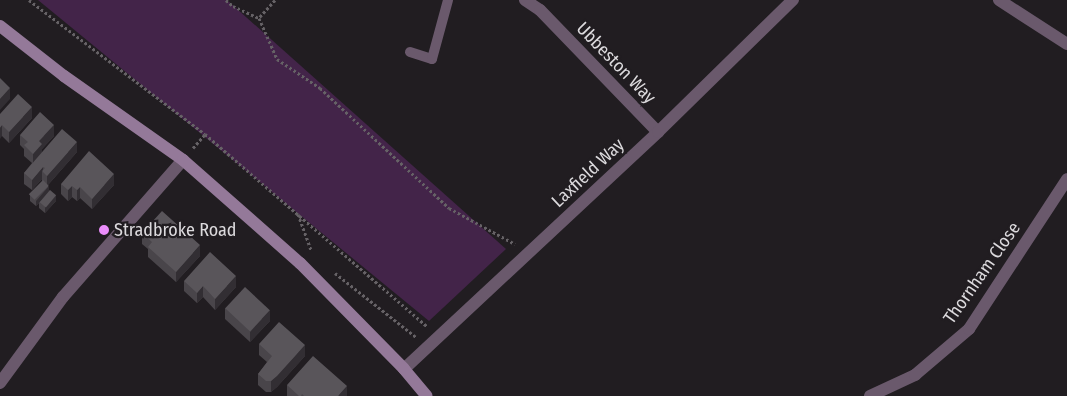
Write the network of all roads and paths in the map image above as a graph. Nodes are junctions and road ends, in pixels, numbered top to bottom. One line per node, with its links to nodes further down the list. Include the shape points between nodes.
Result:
1 (29, 0): 15 (path, via 205,134)
2 (226, 0): 8 (path)
3 (275, 0): 8 (path)
4 (448, 0): 11 (lane, via 432,59)
5 (525, 0): 12 (street, Ubbeston Way, via 540,10)
6 (793, 0): 12 (street, Laxfield Way)
7 (999, 0): 10 (street)
8 (259, 18): 16 (path, via 277,59 320,88 449,208)
9 (0, 26): 13 (main road, via 64,76)
10 (1067, 44)
11 (410, 52)
12 (658, 132): 16 (street, Laxfield Way)
13 (183, 160): 21 (street); 22 (main road, via 300,263)
14 (1065, 188): 25 (street, Thornham Close, via 969,329 915,375)
15 (298, 213): 17 (path); 19 (path)
16 (530, 252): 19 (street, Laxfield Way)
17 (312, 254)
18 (328, 267): 20 (path)
19 (439, 336): 20 (street, Laxfield Way)
20 (428, 347): 22 (street, Laxfield Way)
21 (4, 367): 23 (street)
22 (404, 369): 24 (main road)
23 (0, 383)
24 (427, 396)
25 (870, 396)

